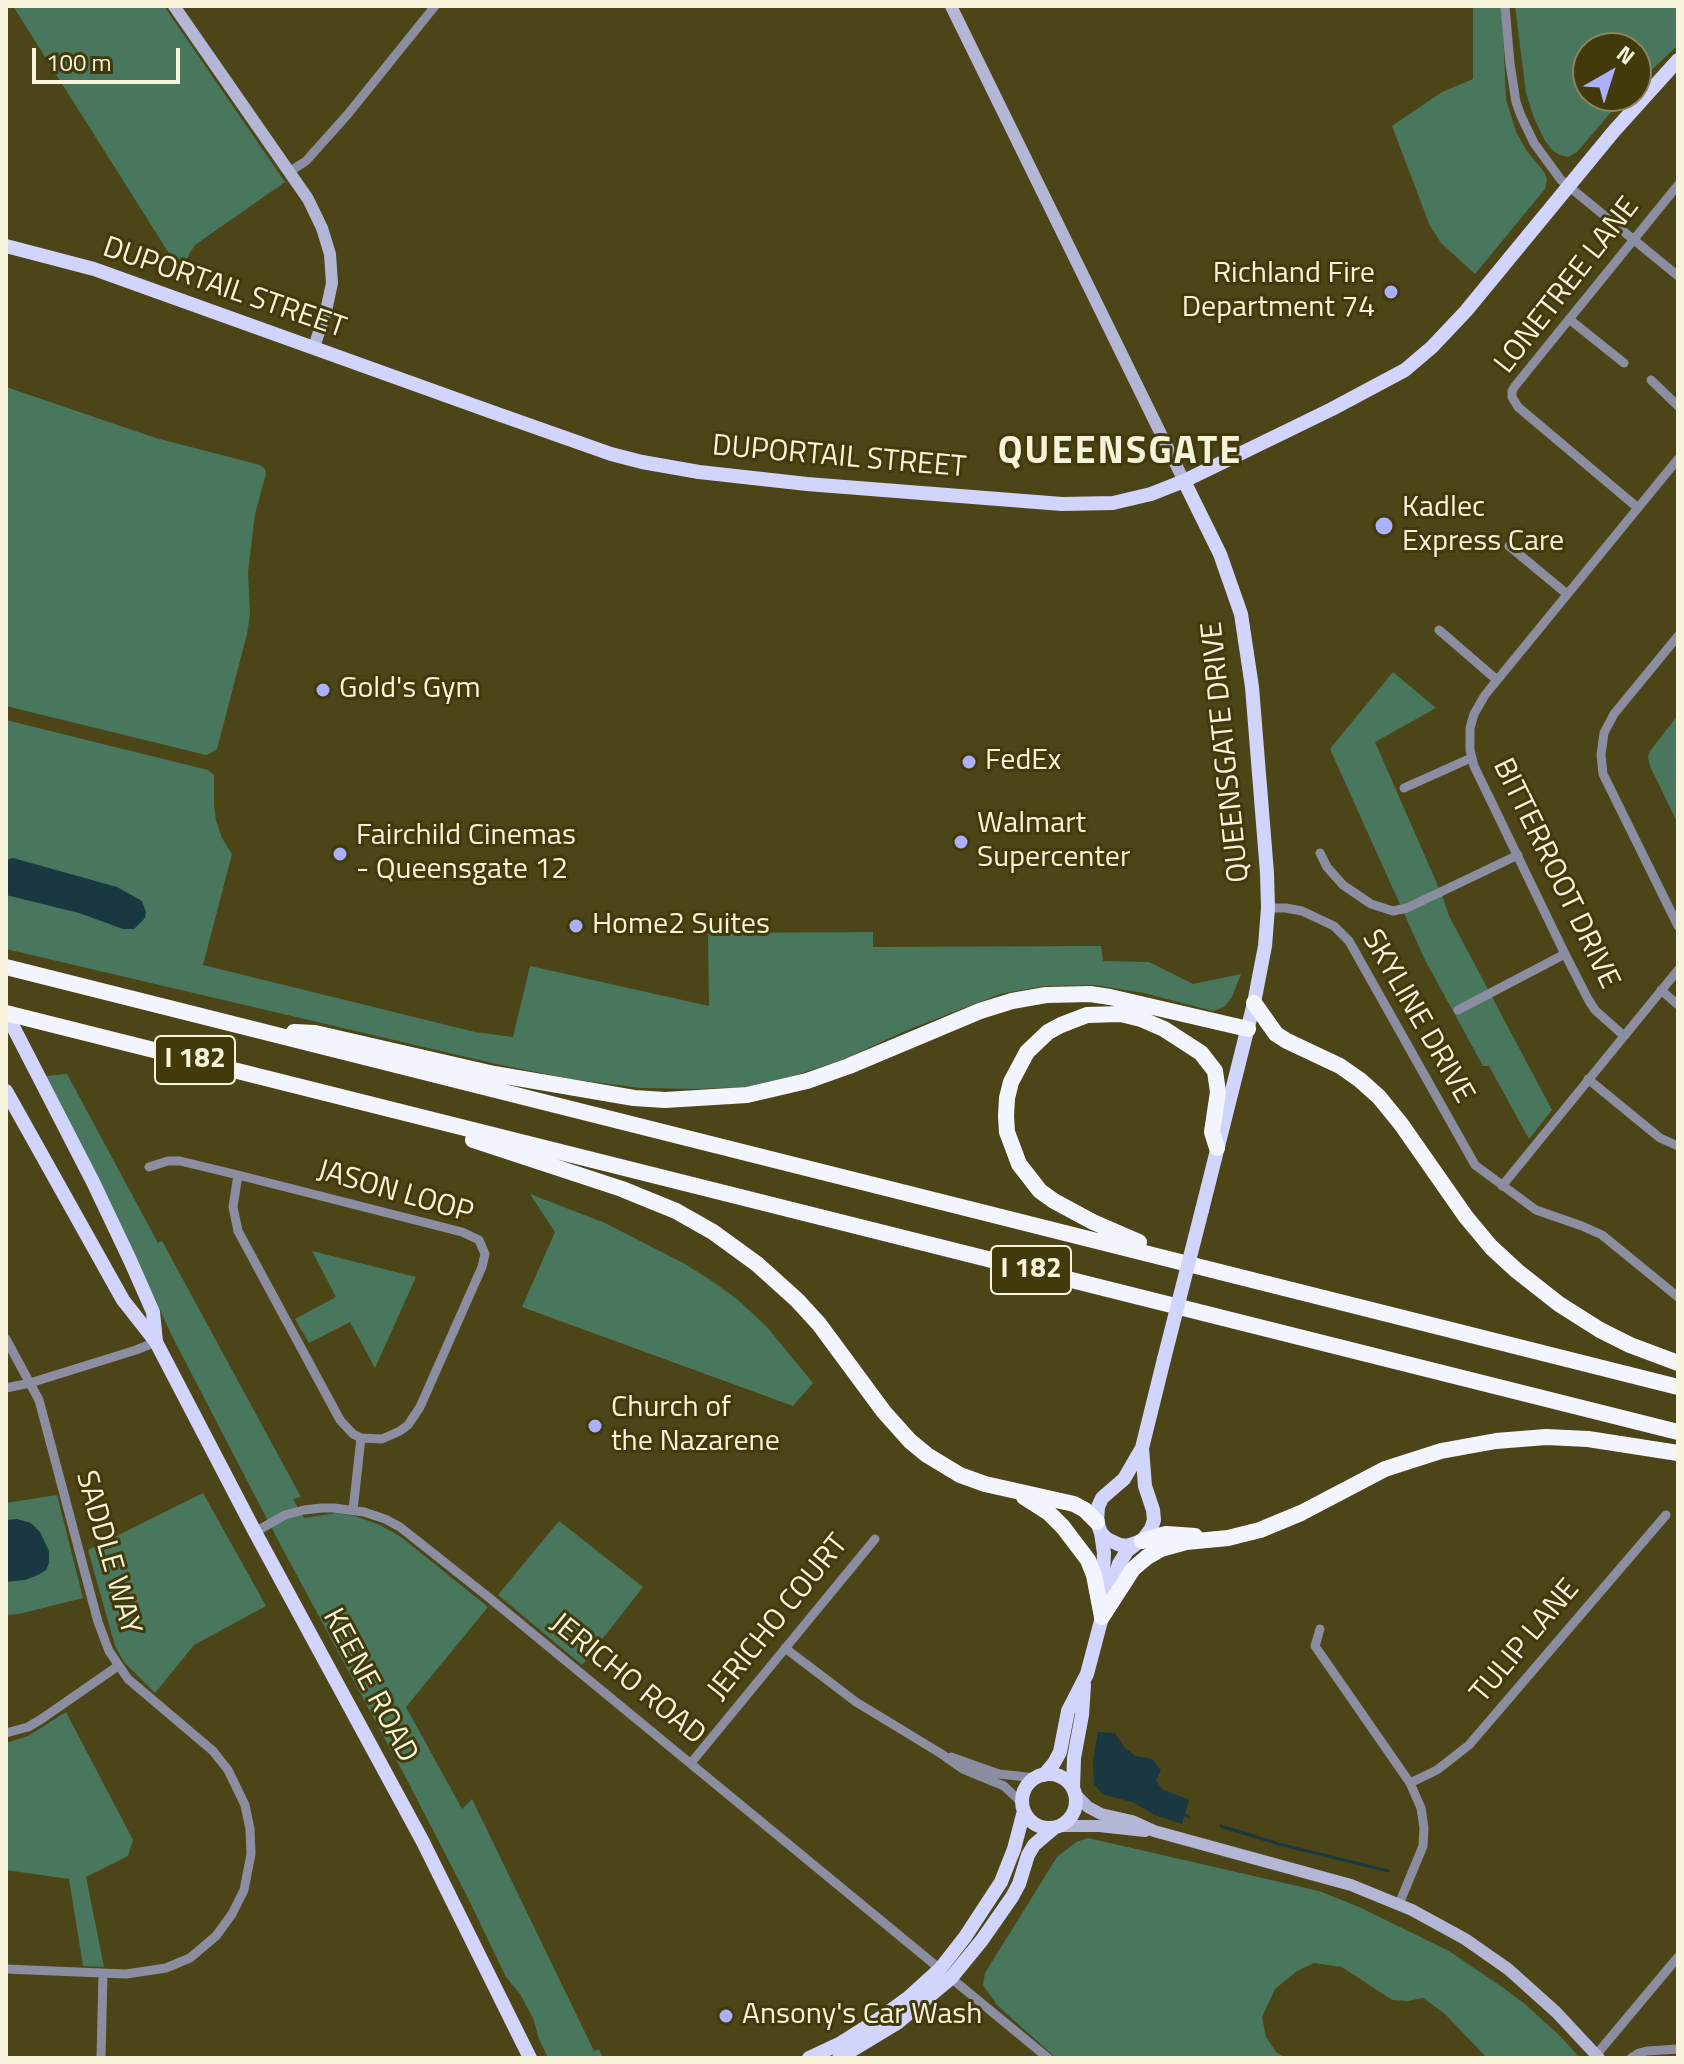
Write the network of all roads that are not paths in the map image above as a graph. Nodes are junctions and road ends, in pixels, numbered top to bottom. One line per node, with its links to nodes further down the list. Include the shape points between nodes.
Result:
1 (174, 6): 6 (street)
2 (435, 6): 6 (street, via 348,114 306,161)
3 (951, 6): 18 (street, QUEENSGATE DRIVE)
4 (1505, 6): 7 (street, via 1521,116 1543,157)
5 (1678, 60): 7 (main road, DUPORTAIL STREET)
6 (289, 172): 13 (street, via 317,217 330,254 331,290)
7 (1568, 185): 9 (street); 18 (main road, DUPORTAIL STREET, via 1466,311 1405,370)
8 (1678, 185): 9 (street, LONETREE LANE)
9 (1633, 239): 11 (street); 12 (street, LONETREE LANE)
10 (6, 246): 13 (main road, DUPORTAIL STREET, via 94,269)
11 (1678, 276)
12 (1569, 319): 14 (street); 19 (street, LONETREE LANE, via 1515,386 1512,397)
13 (314, 347): 18 (main road, DUPORTAIL STREET, via 611,454 677,469 1074,505 1127,500)
14 (1624, 363)
15 (1651, 380): 16 (street)
16 (1678, 406)
17 (1678, 459): 19 (street, BITTERROOT DRIVE)
18 (1184, 481): 29 (main road, QUEENSGATE DRIVE, via 1220,554 1241,614 1252,687)
19 (1638, 508): 21 (street, BITTERROOT DRIVE)
20 (1509, 546): 21 (street)
21 (1567, 594): 24 (street, BITTERROOT DRIVE)
22 (1439, 630): 24 (street)
23 (1678, 636): 30 (street, via 1614,714 1601,755 1603,774)
24 (1497, 680): 25 (street, BITTERROOT DRIVE, via 1474,714)
25 (1471, 758): 26 (street); 28 (street, BITTERROOT DRIVE)
26 (1404, 788)
27 (1320, 853): 28 (street, via 1343,885 1393,911)
28 (1518, 855): 31 (street, BITTERROOT DRIVE)
29 (1268, 908): 35 (main road, QUEENSGATE DRIVE); 49 (street, SKYLINE DRIVE, via 1309,914 1334,926 1349,941 1469,1157)
30 (1678, 926)
31 (1565, 954): 37 (street); 41 (street, BITTERROOT DRIVE, via 1595,1010)
32 (6, 967): 40 (highway, I 182)
33 (1678, 970): 34 (street)
34 (1661, 990): 36 (street); 41 (street)
35 (1254, 1003): 39 (main road, QUEENSGATE DRIVE); 54 (highway, via 1276,1034 1340,1066 1379,1097 1466,1217 1517,1271 1600,1330)
36 (1678, 1005)
37 (1458, 1010)
38 (6, 1013): 44 (highway, I 182); 53 (main road, KEENE ROAD, via 153,1312)
39 (1248, 1029): 40 (highway, via 1110,997 1046,995 980,1011 807,1081 747,1095 665,1100 494,1074 315,1033); 46 (main road, QUEENSGATE DRIVE)
40 (265, 1032): 50 (highway, I 182)
41 (1623, 1035): 42 (street)
42 (1588, 1079): 45 (street, via 1660,1138); 49 (street)
43 (6, 1091): 53 (main road, KEENE ROAD, via 123,1300)
44 (385, 1108): 58 (highway, I 182); 62 (highway, via 622,1189 713,1232 797,1300 910,1441 960,1475)
45 (1678, 1146)
46 (1217, 1148): 50 (highway, via 1212,1132 1218,1083 1212,1064 1187,1042 1141,1019 1099,1014 1061,1025 1033,1046 1011,1082 1007,1132 1019,1164 1040,1191 1127,1238); 60 (main road, QUEENSGATE DRIVE, bridge)
47 (149, 1167): 48 (street, JASON LOOP, via 180,1161)
48 (238, 1175): 59 (street, via 233,1207 244,1244 340,1420); 59 (street, JASON LOOP, via 462,1232 482,1246 482,1267 414,1417 382,1439)
49 (1502, 1186): 51 (street, SKYLINE DRIVE, via 1536,1210 1602,1235)
50 (1243, 1277): 56 (highway, I 182)
51 (1678, 1297)
52 (6, 1339): 55 (street, SADDLE WAY)
53 (156, 1342): 55 (street); 66 (main road, KEENE ROAD)
54 (1678, 1363)
55 (30, 1383): 57 (street); 73 (street, SADDLE WAY, via 103,1637)
56 (1678, 1387)
57 (6, 1388)
58 (1678, 1432)
59 (361, 1438): 63 (street)
60 (1142, 1448): 65 (main road, via 1124,1479 1102,1498); 69 (main road, via 1154,1520)
61 (1678, 1453): 67 (highway, via 1568,1438 1475,1443 1402,1463 1275,1525)
62 (1015, 1492): 65 (highway, via 1074,1504); 70 (highway, via 1049,1513 1076,1542 1094,1575)
63 (353, 1510): 66 (street, JERICHO ROAD, via 297,1511); 77 (street, JERICHO ROAD, via 385,1519 413,1536)
64 (1666, 1515): 79 (street, TULIP LANE, via 1469,1745)
65 (1099, 1528): 69 (main road, via 1114,1544); 70 (main road, via 1104,1553)
66 (255, 1532): 92 (main road, KEENE ROAD, via 423,1842)
67 (1228, 1538): 69 (highway, via 1174,1533); 70 (highway, via 1172,1545 1153,1553 1128,1576)
68 (875, 1539): 72 (street, JERICHO COURT)
69 (1139, 1542): 70 (main road, via 1119,1564)
70 (1102, 1617): 74 (main road)
71 (1320, 1629): 79 (street, via 1315,1646)
72 (785, 1648): 76 (street, via 856,1702); 77 (street, JERICHO COURT)
73 (118, 1666): 75 (street, via 40,1720); 88 (street, SADDLE WAY, via 228,1770 245,1805 251,1854 239,1902 200,1952 153,1971)
74 (1084, 1683): 78 (main road, via 1068,1711 1060,1752); 80 (main road)
75 (6, 1733)
76 (940, 1753): 78 (street, via 999,1774); 81 (street, via 1004,1786)
77 (691, 1763): 87 (street, JERICHO ROAD)
78 (1040, 1776): 80 (main road, via 1060,1777); 81 (main road, via 1025,1788)
79 (1410, 1783): 84 (street, via 1421,1808 1423,1846)
80 (1074, 1791): 82 (main road, via 1072,1816); 83 (street, via 1101,1814)
81 (1023, 1807): 82 (main road, via 1039,1826); 87 (main road, via 1006,1872)
82 (1057, 1827): 83 (street); 87 (main road, via 1034,1845 1012,1897 982,1940)
83 (1154, 1831): 84 (street, via 1334,1880)
84 (1399, 1904): 90 (street, via 1508,1969)
85 (1678, 1957): 90 (street)
86 (6, 1969): 88 (street, SADDLE WAY)
87 (946, 1973): 93 (main road, via 841,2043); 94 (main road, via 897,2023); 95 (street, JERICHO ROAD)
88 (103, 1974): 91 (street)
89 (1678, 2049): 96 (street)
90 (1598, 2057)
91 (101, 2058)
92 (530, 2058)
93 (809, 2058)
94 (839, 2058)
95 (1048, 2058)
96 (1631, 2058)

